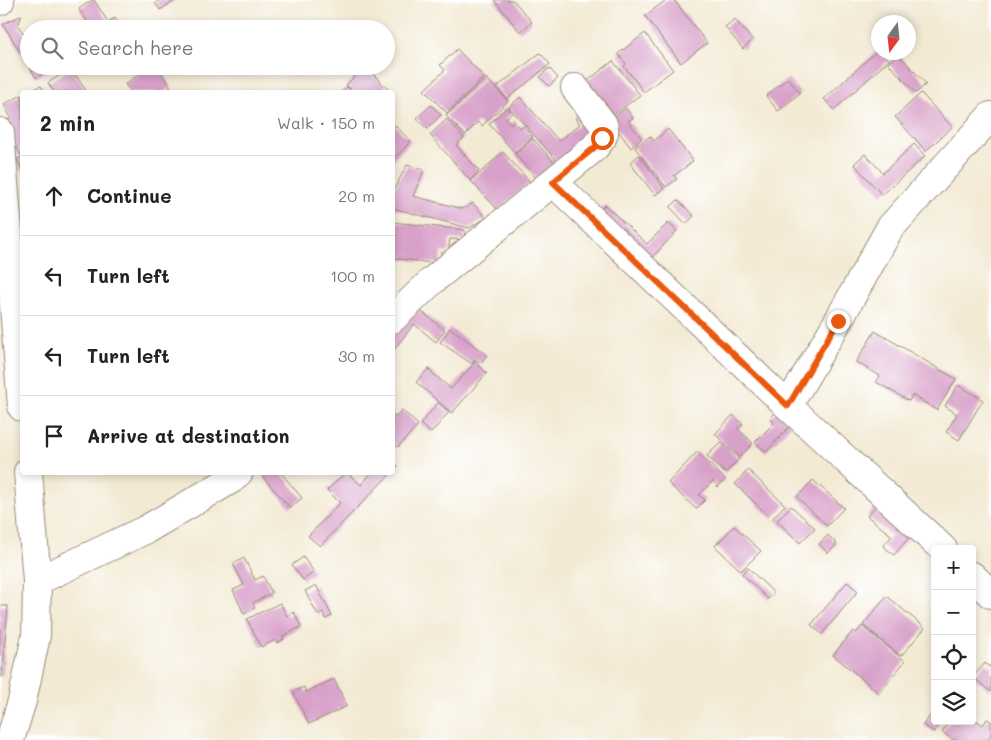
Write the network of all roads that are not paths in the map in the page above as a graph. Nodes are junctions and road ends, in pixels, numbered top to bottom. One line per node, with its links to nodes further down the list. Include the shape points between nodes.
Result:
1 (575, 88): 4 (street, via 605,130 594,148)
2 (991, 116): 7 (street, via 890,228)
3 (0, 132): 6 (street)
4 (553, 182): 5 (street, via 433,280); 7 (street)
5 (395, 316)
6 (20, 381)
7 (788, 406): 10 (street)
8 (28, 475): 12 (street)
9 (235, 475): 12 (street, via 147,529)
10 (939, 545)
11 (976, 580): 13 (street)
12 (37, 581): 14 (street, via 36,636)
13 (991, 594)
14 (10, 740)

